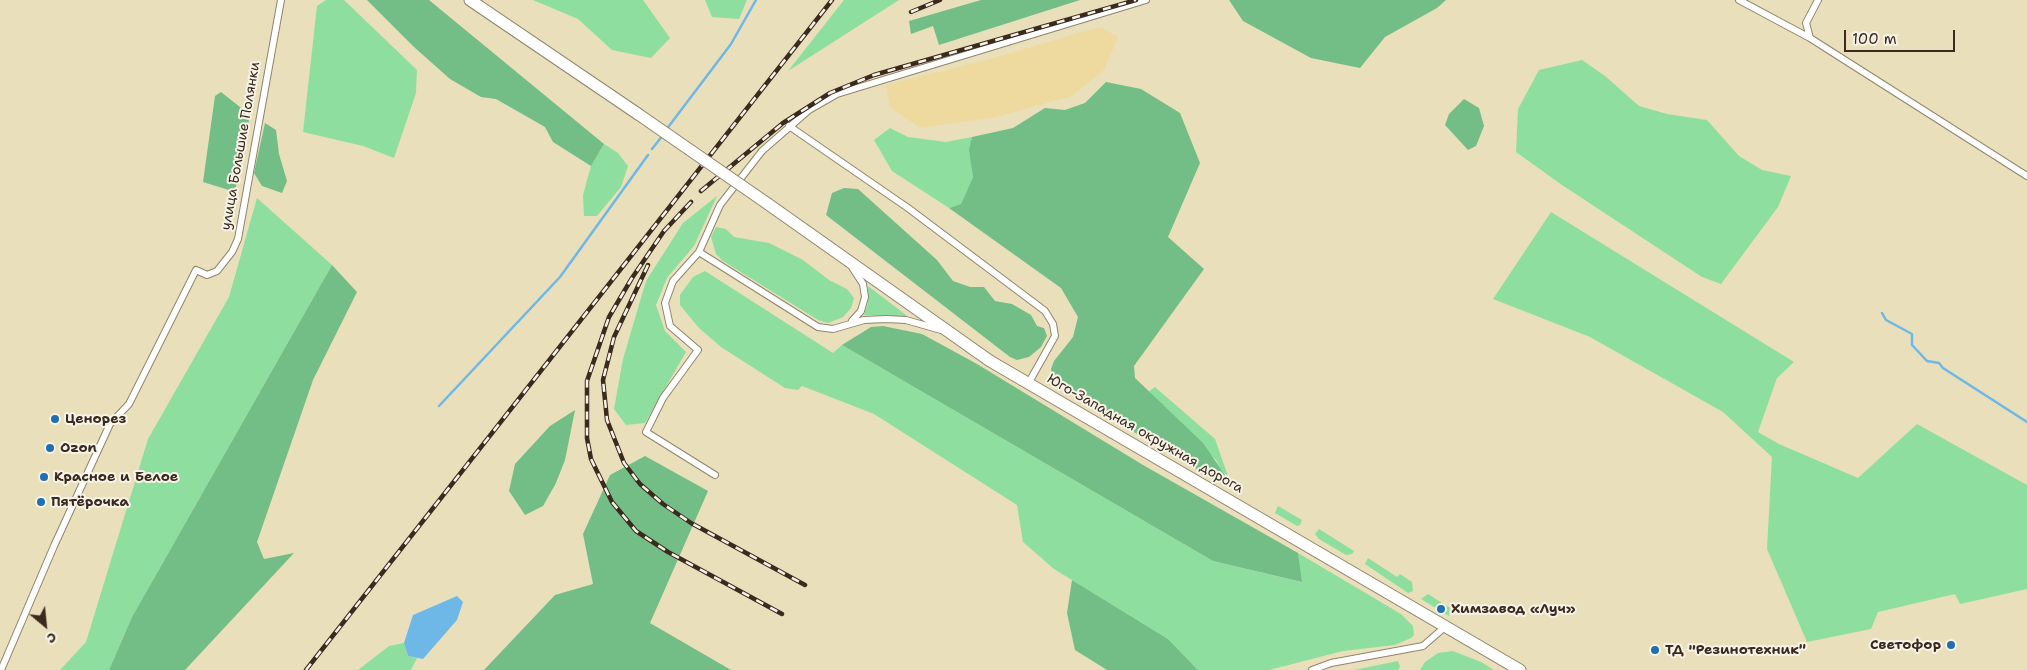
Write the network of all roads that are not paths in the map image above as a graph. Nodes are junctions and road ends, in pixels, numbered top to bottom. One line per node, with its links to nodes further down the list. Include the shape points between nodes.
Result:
1 (281, 0): 16 (street, улица Большие Полянки, via 238,239 217,271 207,275 196,270 130,404 110,424)
2 (470, 0): 10 (highway, Юго-Западная окружная дорога, bridge)
3 (1146, 0): 7 (street, via 850,90 819,104)
4 (1739, 0): 6 (street)
5 (1818, 0): 6 (street, via 1806,23)
6 (1810, 38): 8 (street)
7 (789, 126): 9 (street, via 762,151 729,192); 13 (street, via 908,208 1045,311 1053,324 1055,336)
8 (2027, 176)
9 (699, 252): 11 (street, via 818,327 833,329); 14 (street, via 673,281 665,303 670,326 698,350 663,398 646,432)
10 (847, 260): 11 (street, via 863,284 866,297 861,311); 12 (highway, Юго-Западная окружная дорога)
11 (850, 323): 12 (street, via 897,319)
12 (948, 332): 13 (highway, Юго-Западная окружная дорога)
13 (1028, 384): 15 (highway, Юго-Западная окружная дорога)
14 (715, 475)
15 (1446, 626): 17 (street, via 1423,646 1331,663); 18 (highway, Юго-Западная окружная дорога)
16 (1, 670)
17 (1312, 670)
18 (1520, 670)

